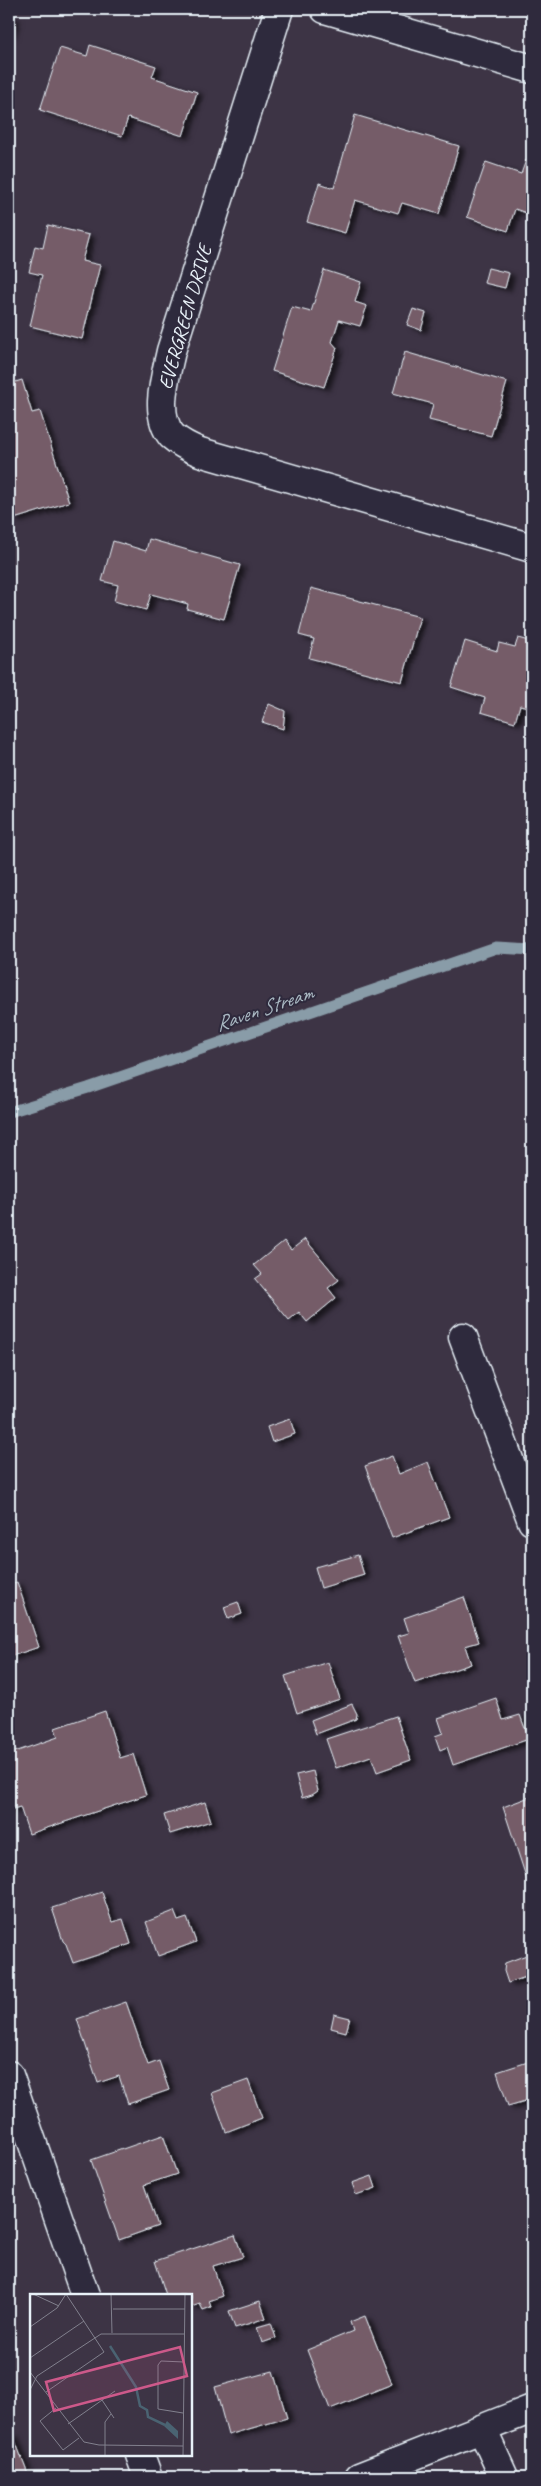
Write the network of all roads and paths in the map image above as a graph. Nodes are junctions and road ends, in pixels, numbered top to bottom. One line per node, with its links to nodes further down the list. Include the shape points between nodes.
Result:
1 (279, 9): 4 (street, EVERGREEN DRIVE, via 171,351 163,394 165,424 183,444 200,452)
2 (327, 9): 3 (street)
3 (532, 69)
4 (532, 548)
5 (463, 1337): 6 (street)
6 (532, 1522)
7 (9, 2075): 8 (street)
8 (85, 2294)
9 (532, 2409): 10 (street)
10 (482, 2429): 13 (street); 14 (street)
11 (140, 2456): 12 (street)
12 (148, 2477)
13 (360, 2477)
14 (504, 2477)

